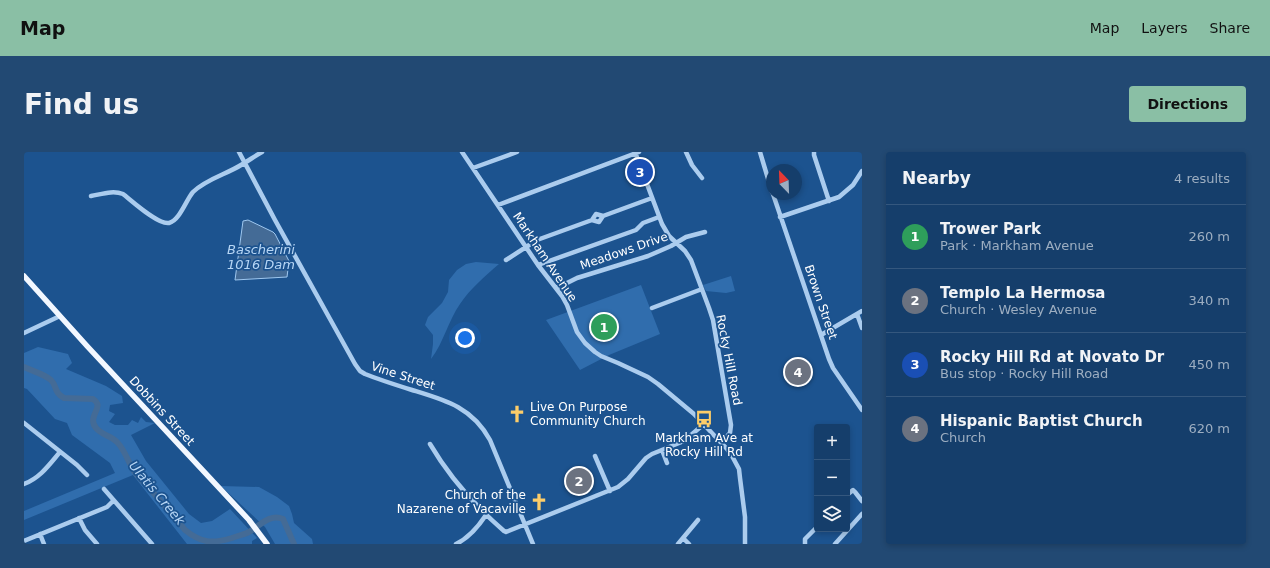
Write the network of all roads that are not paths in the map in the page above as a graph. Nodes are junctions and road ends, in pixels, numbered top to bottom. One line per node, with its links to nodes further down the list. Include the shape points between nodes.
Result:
1 (240, 152): 9 (street, Vine Street)
2 (262, 152): 9 (street)
3 (462, 152): 10 (street, Markham Avenue)
4 (516, 152): 10 (street)
5 (637, 152): 17 (street, Rocky Hill Road); 20 (street)
6 (686, 152): 14 (street)
7 (760, 152): 12 (street, Brown Street)
8 (814, 152): 19 (street)
9 (245, 163): 16 (street, via 199,188 188,199 176,220 169,223 154,218 123,194 105,193); 58 (street, Vine Street, via 274,220 360,371 448,402 482,426)
10 (473, 168): 20 (street, Markham Avenue)
11 (862, 171): 13 (street)
12 (766, 172)
13 (858, 177): 15 (street); 19 (street, via 844,194)
14 (702, 178)
15 (862, 182)
16 (91, 196)
17 (652, 198): 21 (street, Rocky Hill Road); 25 (street, via 603,216 599,222 592,220 537,240)
18 (774, 200): 22 (street, Brown Street)
19 (829, 201): 22 (street)
20 (498, 205): 25 (street, Markham Avenue)
21 (659, 217): 24 (street, Rocky Hill Road, via 665,230); 27 (street, via 643,223 636,230)
22 (780, 217): 37 (street, Brown Street)
23 (705, 232): 24 (street, Meadows Drive)
24 (676, 243): 29 (street, Meadows Drive, via 648,256 577,278); 30 (street, Rocky Hill Road, via 691,260)
25 (526, 247): 26 (street); 27 (street, Markham Avenue)
26 (506, 260)
27 (538, 265): 29 (street, Markham Avenue)
28 (24, 276): 34 (main road, Dobbins Street)
29 (557, 288): 40 (street, Markham Avenue, via 568,305 577,332 590,348 601,356 648,377)
30 (702, 289): 31 (street); 41 (street, Rocky Hill Road, via 713,320 731,425 730,433)
31 (652, 308)
32 (862, 311): 33 (street)
33 (857, 314): 35 (street); 37 (street)
34 (60, 316): 36 (street); 66 (main road, Dobbins Street, via 249,520)
35 (862, 328)
36 (24, 333)
37 (821, 335): 38 (street, Brown Street, via 833,368)
38 (862, 410)
39 (24, 423): 44 (street)
40 (704, 424): 41 (street, Markham Avenue); 43 (street, via 684,441)
41 (721, 442): 71 (street, Markham Avenue, via 739,469 745,516)
42 (430, 444): 55 (street, via 455,482)
43 (662, 450): 46 (street); 50 (street, via 646,458 623,484)
44 (60, 452): 47 (street); 48 (street, via 43,472)
45 (595, 456): 50 (street)
46 (667, 463)
47 (87, 475)
48 (24, 484)
49 (104, 489): 52 (street)
50 (610, 491): 58 (street)
51 (850, 492): 53 (street, via 853,490)
52 (114, 501): 56 (street, via 107,507); 65 (street)
53 (862, 501)
54 (862, 514): 73 (street)
55 (486, 516): 58 (street, via 506,532); 67 (street, via 469,536)
56 (79, 518): 60 (street); 64 (street)
57 (698, 520): 61 (street)
58 (525, 525): 68 (street, Vine Street)
59 (814, 530): 72 (street, via 805,539)
60 (40, 534): 62 (street); 63 (street)
61 (683, 538): 69 (street); 70 (street)
62 (24, 541)
63 (44, 544)
64 (97, 544)
65 (152, 544)
66 (267, 544)
67 (456, 544)
68 (533, 544)
69 (678, 544)
70 (689, 544)
71 (745, 544)
72 (805, 544)
73 (835, 544)

